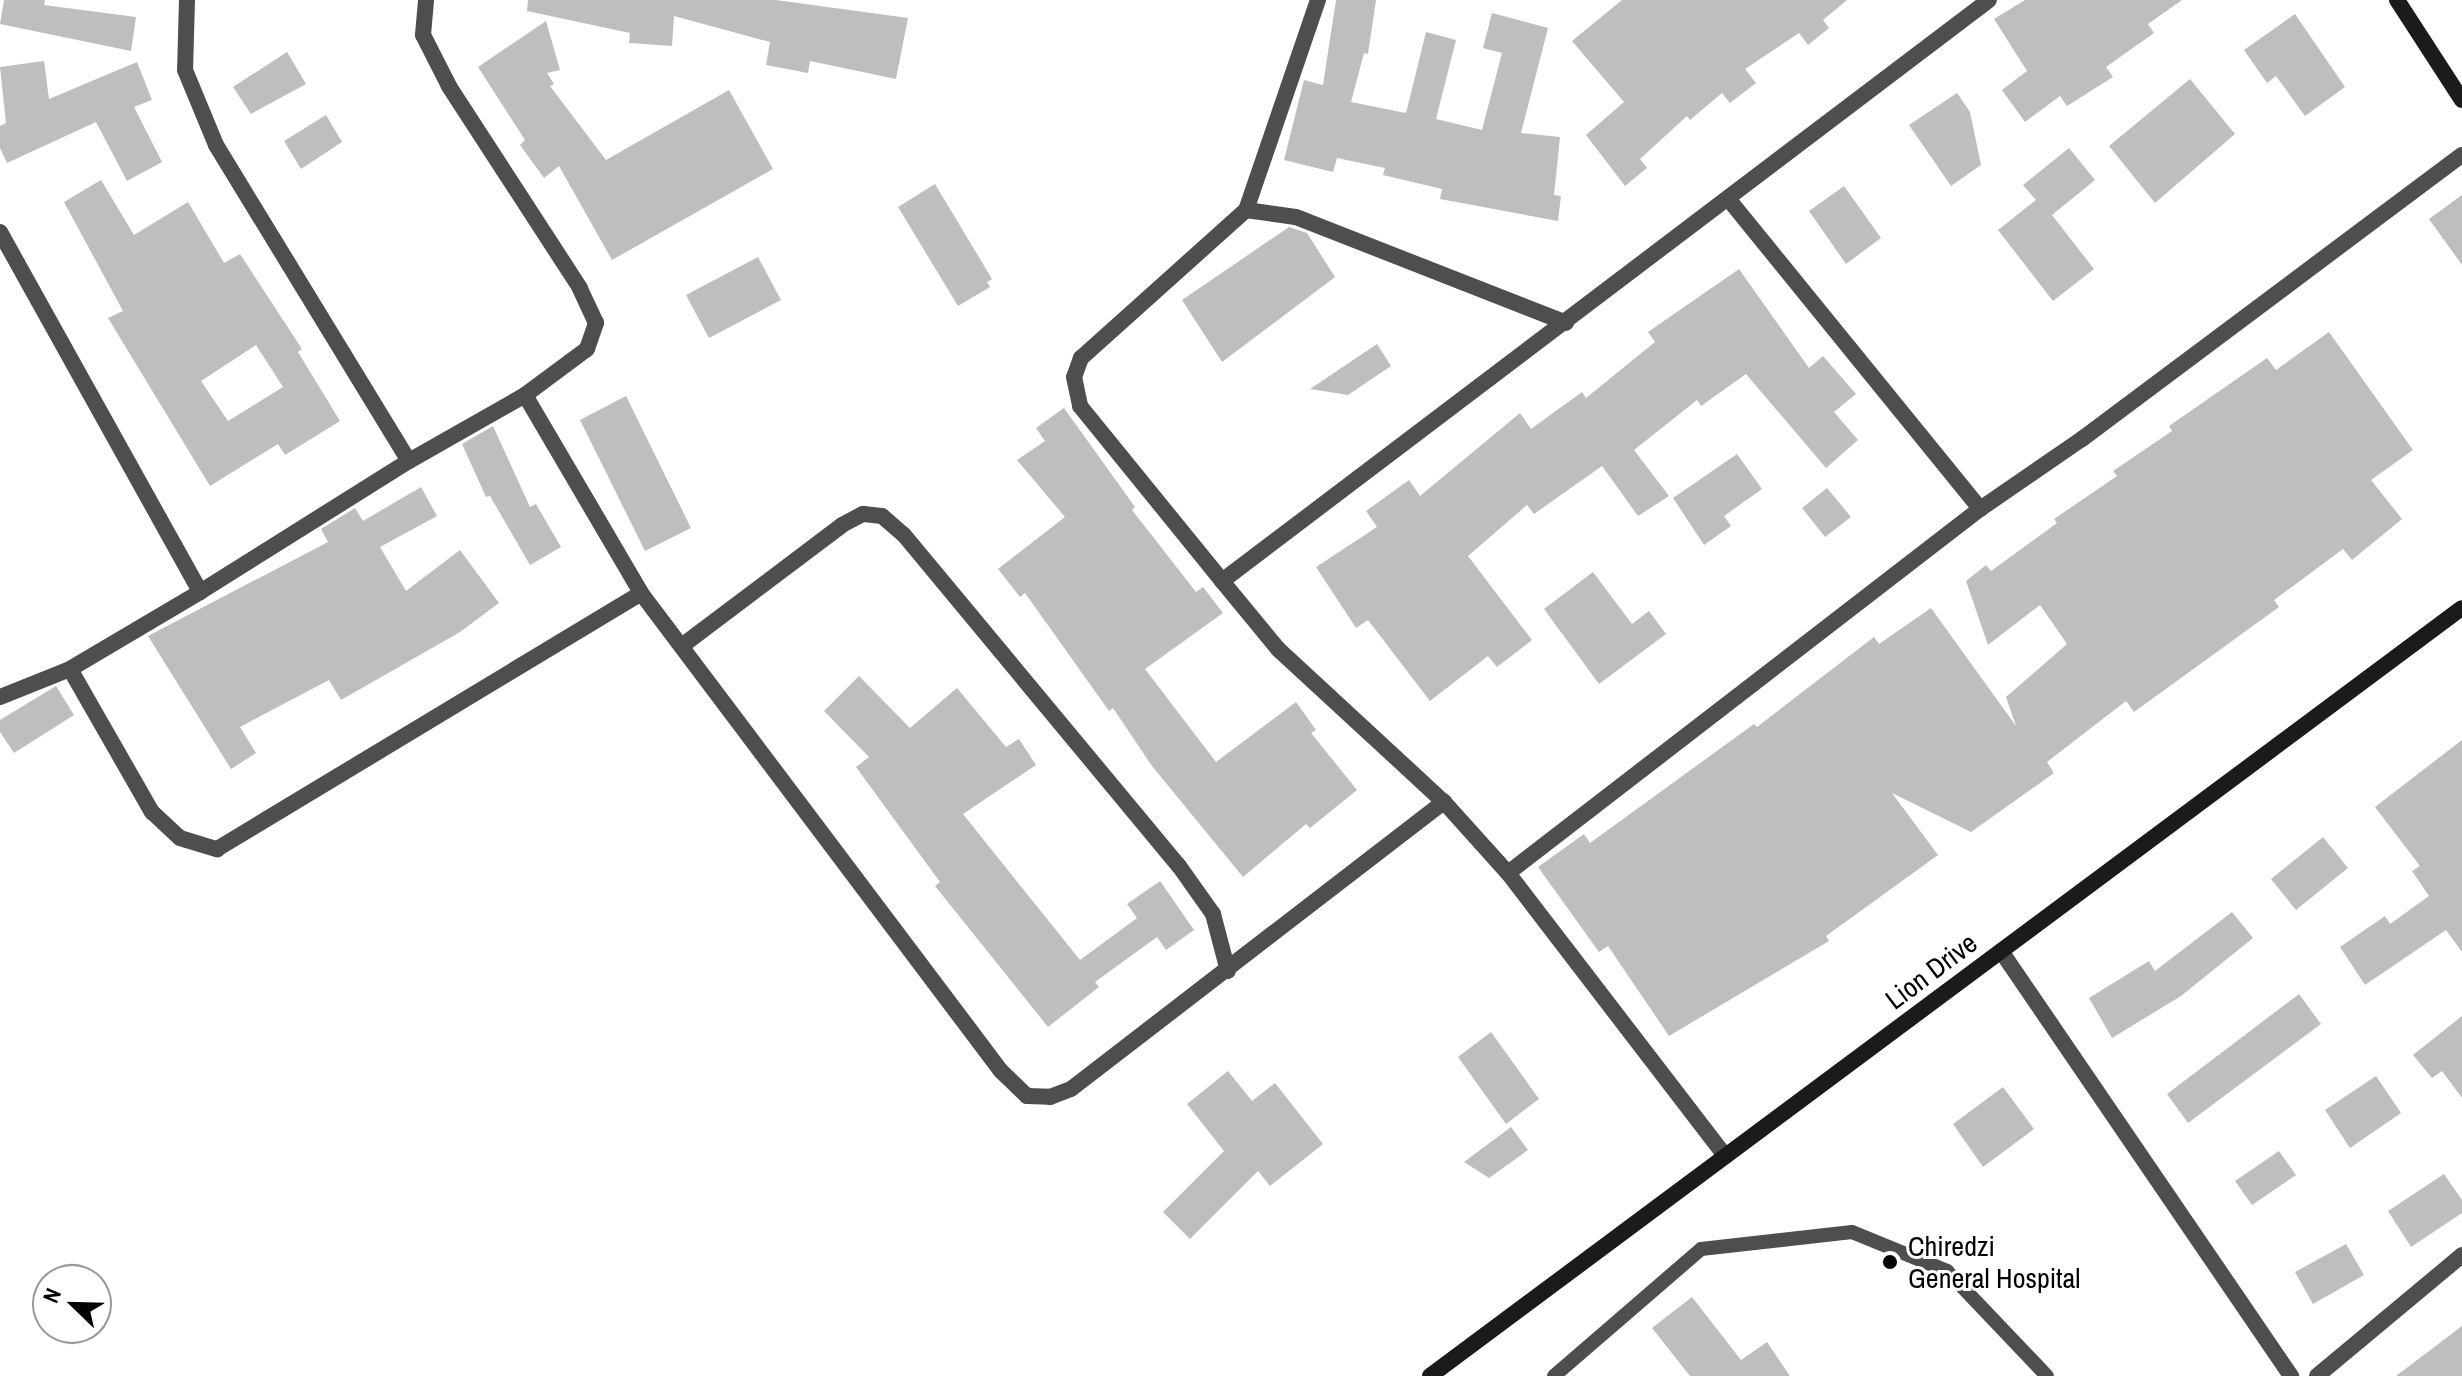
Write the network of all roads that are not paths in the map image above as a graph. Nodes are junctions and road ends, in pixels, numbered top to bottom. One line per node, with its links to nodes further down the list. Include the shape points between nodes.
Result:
1 (187, 0): 13 (street, via 185,70 216,145)
2 (426, 0): 12 (street, via 423,35 449,86 580,288 596,323 587,349)
3 (1318, 0): 9 (street)
4 (1989, 0): 8 (street)
5 (2397, 0): 6 (street)
6 (2462, 100)
7 (2462, 155): 14 (street)
8 (1730, 201): 11 (street); 14 (street)
9 (1246, 210): 11 (street, via 1296,217); 15 (street, via 1081,358 1074,377 1080,406)
10 (0, 232): 16 (street)
11 (1566, 323): 15 (street)
12 (525, 395): 13 (street); 17 (street)
13 (409, 461): 16 (street)
14 (1980, 509): 23 (street)
15 (1222, 581): 22 (street, via 1278,649)
16 (200, 592): 20 (street)
17 (641, 593): 19 (street); 20 (street, via 217,849 180,838 152,812)
18 (2462, 608): 24 (street, Lion Drive)
19 (683, 645): 25 (street, via 1001,1071 1027,1096 1050,1097 1071,1089); 25 (street, via 842,525 863,514 882,516 904,535 1179,866 1213,914)
20 (70, 669): 21 (street)
21 (0, 697)
22 (1444, 802): 23 (street); 25 (street)
23 (1508, 873): 26 (street)
24 (2001, 951): 26 (street, Lion Drive); 31 (street)
25 (1228, 971)
26 (1725, 1156): 28 (street, Lion Drive)
27 (2462, 1255): 32 (street)
28 (1430, 1376)
29 (1554, 1376): 30 (lane, via 1701,1249 1852,1232 1947,1271)
30 (2047, 1376)
31 (2291, 1376)
32 (2317, 1376)

